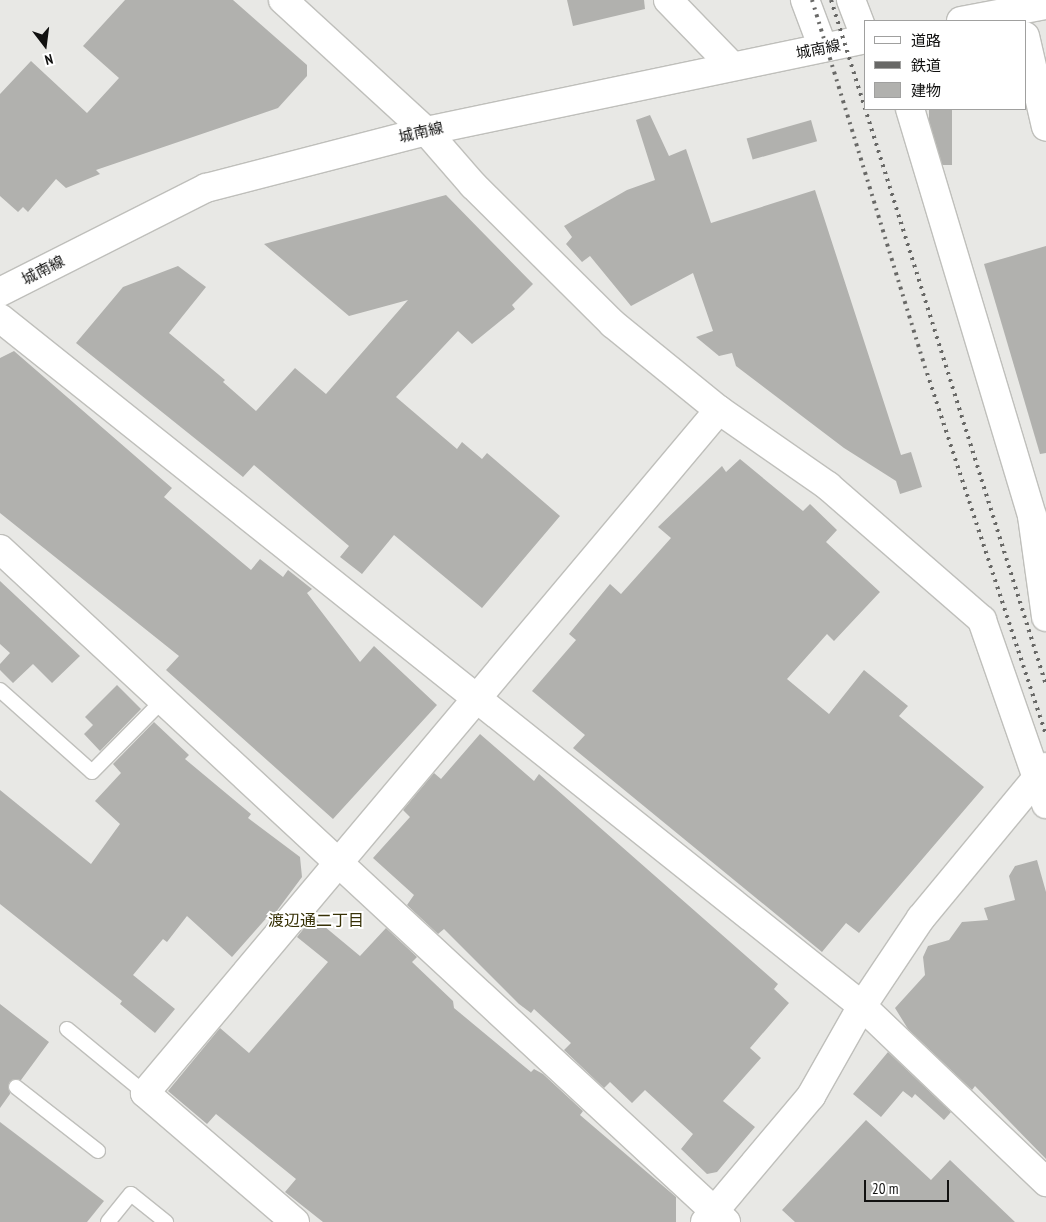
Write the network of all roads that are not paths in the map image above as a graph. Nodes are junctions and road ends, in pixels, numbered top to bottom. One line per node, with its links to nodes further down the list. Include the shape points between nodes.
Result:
1 (668, 0): 11 (street)
2 (805, 0): 10 (street)
3 (851, 0): 7 (street)
4 (288, 2): 14 (street)
5 (1029, 11): 6 (street)
6 (968, 20)
7 (864, 35)
8 (864, 38): 10 (street, 城南線)
9 (1026, 40): 13 (street)
10 (823, 48): 11 (street, 城南線)
11 (732, 66): 14 (street, 城南線)
12 (910, 110): 19 (street, via 1032,516)
13 (1046, 127)
14 (426, 130): 15 (street, 城南線, via 206,188); 17 (street, via 473,185 613,324)
15 (0, 292)
16 (0, 318): 21 (street)
17 (719, 410): 21 (street); 23 (street, via 828,486 982,620)
18 (0, 549): 22 (street)
19 (1046, 617)
20 (0, 690): 22 (lane, via 92,772)
21 (475, 699): 25 (street); 26 (street, via 501,715)
22 (163, 700): 25 (street)
23 (1041, 773): 24 (street); 26 (street, via 921,918)
24 (1046, 804)
25 (338, 861): 29 (street); 32 (street)
26 (862, 1006): 31 (street); 32 (street, via 811,1096)
27 (67, 1029): 29 (lane)
28 (16, 1087): 30 (lane)
29 (145, 1093): 35 (street)
30 (98, 1151)
31 (1046, 1182)
32 (715, 1218)
33 (108, 1222): 34 (lane, via 130,1194)
34 (166, 1222)
35 (295, 1222)

